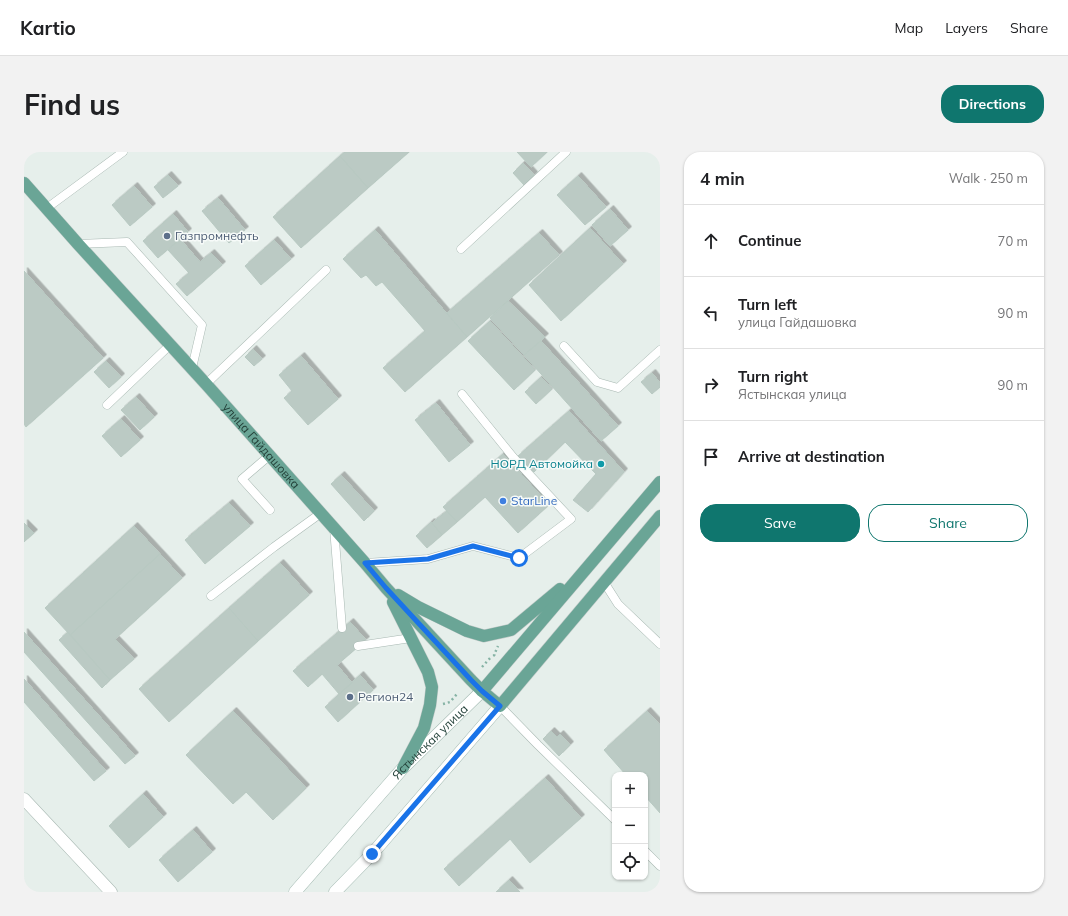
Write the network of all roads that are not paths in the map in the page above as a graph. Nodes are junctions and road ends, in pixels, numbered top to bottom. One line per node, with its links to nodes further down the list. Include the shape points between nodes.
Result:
1 (123, 152): 4 (lane)
2 (566, 152): 6 (lane)
3 (24, 183): 4 (main road, улица Гайдашовка)
4 (46, 208): 5 (main road, улица Гайдашовка)
5 (78, 244): 8 (main road, улица Гайдашовка); 11 (lane, via 128,242 202,325)
6 (461, 249)
7 (326, 270): 12 (lane)
8 (170, 345): 11 (main road, улица Гайдашовка); 14 (lane)
9 (564, 346): 10 (lane, via 596,382 618,388)
10 (660, 350)
11 (192, 368): 12 (main road, улица Гайдашовка)
12 (206, 384): 15 (main road, улица Гайдашовка)
13 (462, 394): 21 (lane, via 513,457 571,519 519,558 473,546 428,559)
14 (107, 405)
15 (270, 455): 17 (lane, via 242,479); 18 (main road, улица Гайдашовка)
16 (660, 482): 22 (main road, Ястынская улица)
17 (270, 510)
18 (321, 513): 20 (main road, улица Гайдашовка); 25 (lane)
19 (660, 516): 23 (main road)
20 (334, 527): 21 (main road, улица Гайдашовка); 26 (lane)
21 (365, 563): 24 (main road, улица Гайдашовка)
22 (589, 565): 24 (main road, via 511,630 484,636 467,631); 31 (main road, Ястынская улица)
23 (604, 582): 27 (lane, via 618,604); 32 (main road)
24 (386, 588): 28 (main road); 31 (main road, улица Гайдашовка)
25 (211, 596)
26 (342, 628)
27 (657, 636): 29 (lane)
28 (411, 638): 30 (lane); 33 (main road, via 428,672 432,687 424,728)
29 (660, 644)
30 (358, 646)
31 (482, 691): 32 (main road, улица Гайдашовка); 33 (main road, Ястынская улица)
32 (500, 706): 35 (lane); 40 (main road, via 372,854)
33 (403, 768): 39 (main road, Ястынская улица)
34 (24, 799): 38 (main road)
35 (612, 817)
36 (648, 854): 37 (lane)
37 (660, 866)
38 (111, 892)
39 (295, 892)
40 (335, 892)

